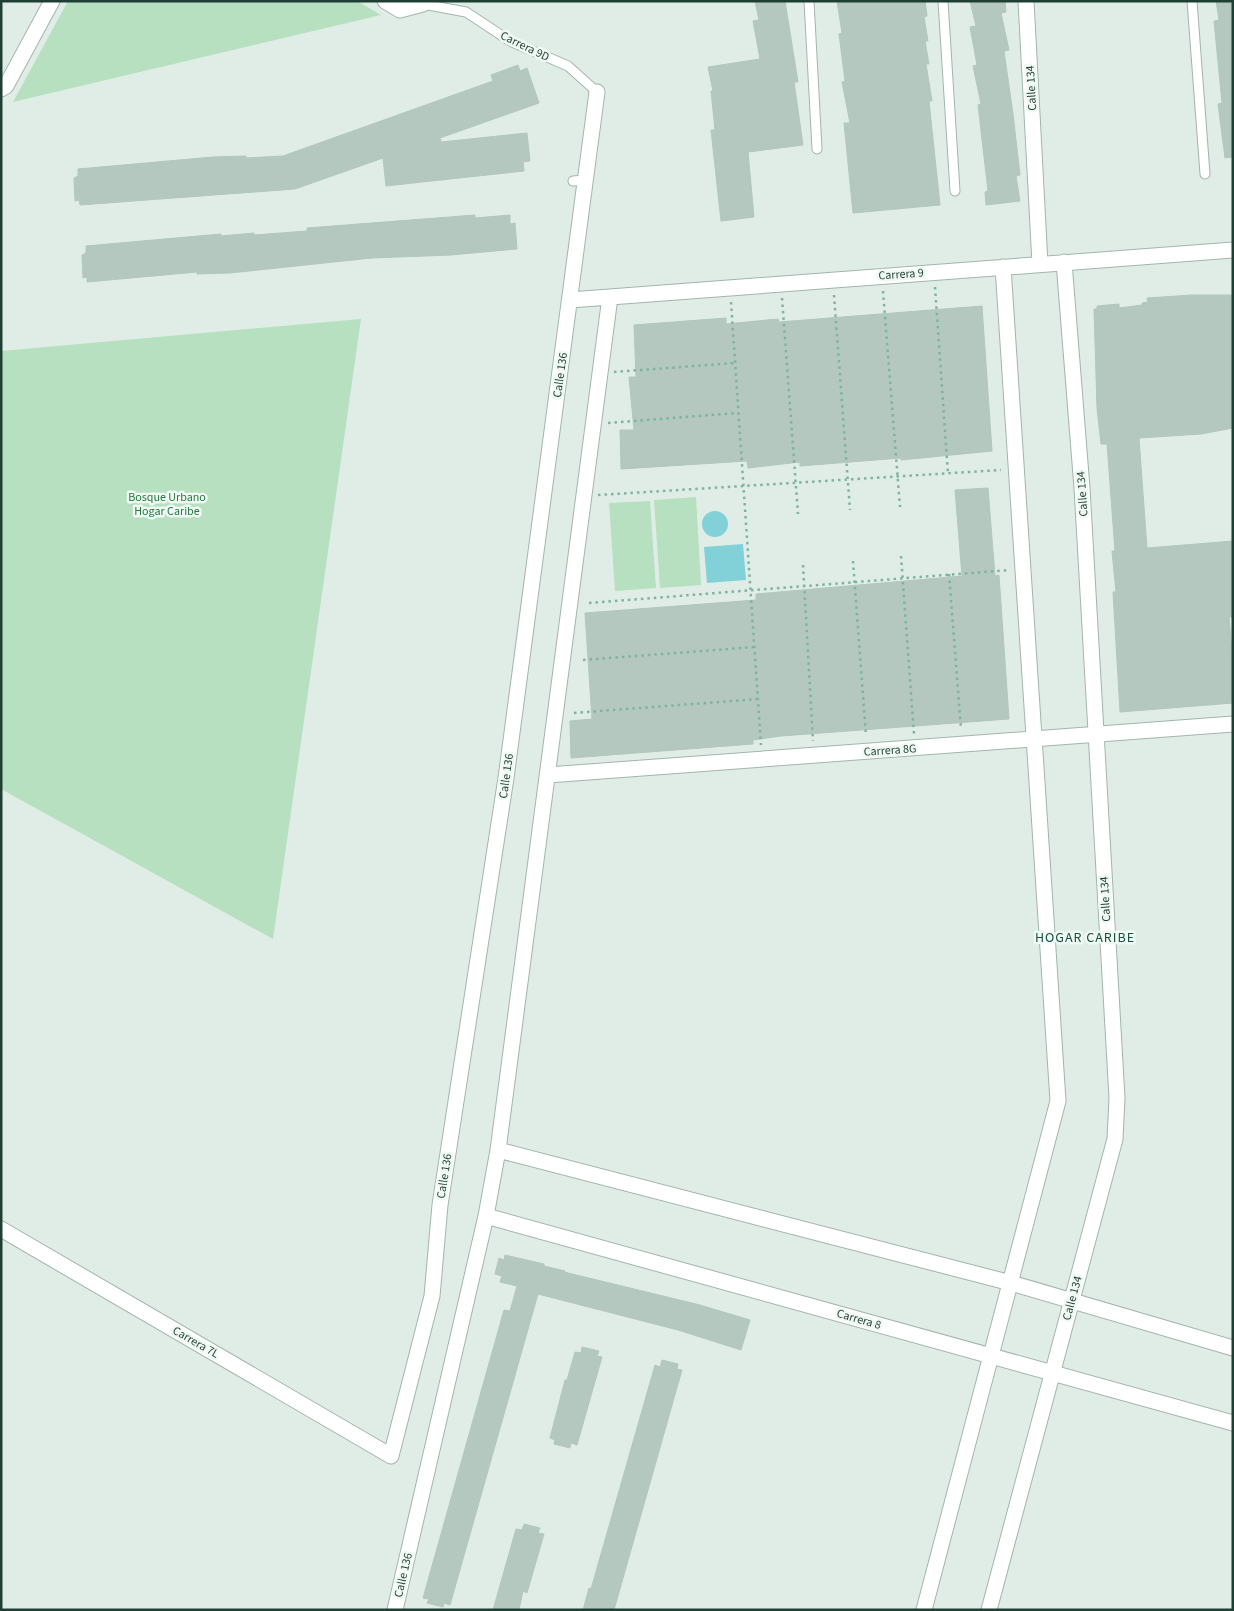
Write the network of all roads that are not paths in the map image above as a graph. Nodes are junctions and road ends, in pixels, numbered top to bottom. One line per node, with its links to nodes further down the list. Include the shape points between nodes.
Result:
1 (385, 1): 6 (street, via 400,10)
2 (809, 1): 10 (lane)
3 (943, 1): 12 (lane)
4 (1026, 1): 15 (street, Calle 134)
5 (1192, 1): 11 (lane)
6 (421, 2): 9 (lane, Carrera 9D, via 466,12 510,41 568,66)
7 (47, 3): 8 (street, via 6,86)
8 (1, 89)
9 (597, 92): 18 (street, Calle 136, via 579,181)
10 (817, 149)
11 (1205, 174)
12 (955, 191)
13 (1233, 250): 14 (street, Carrera 9)
14 (1064, 262): 15 (street, Carrera 9); 20 (street, Calle 134, via 1082,488)
15 (1040, 264): 16 (street, Carrera 9)
16 (1003, 267): 17 (street, Carrera 9); 21 (street)
17 (610, 296): 18 (street, Carrera 9); 22 (street, Calle 136)
18 (570, 300): 32 (street, Calle 136, via 506,778 440,1205 432,1296)
19 (1233, 724): 20 (street, Carrera 8G)
20 (1095, 734): 21 (street, Carrera 8G); 27 (street, Calle 134, via 1117,1098 1115,1139)
21 (1034, 739): 22 (street, Carrera 8G); 26 (street, via 1058,1100)
22 (548, 775): 23 (street, Calle 136)
23 (498, 1150): 24 (street, Calle 136); 26 (street)
24 (486, 1216): 29 (street, Carrera 8); 33 (street, Calle 136)
25 (1, 1229): 32 (street, Carrera 7L)
26 (1011, 1282): 27 (street); 29 (street)
27 (1071, 1300): 28 (street); 30 (street, Calle 134)
28 (1233, 1348)
29 (992, 1356): 30 (street, Carrera 8); 34 (street)
30 (1052, 1373): 31 (street, Carrera 8); 35 (street, Calle 134)
31 (1233, 1422)
32 (391, 1456)
33 (395, 1610)
34 (924, 1610)
35 (989, 1610)

